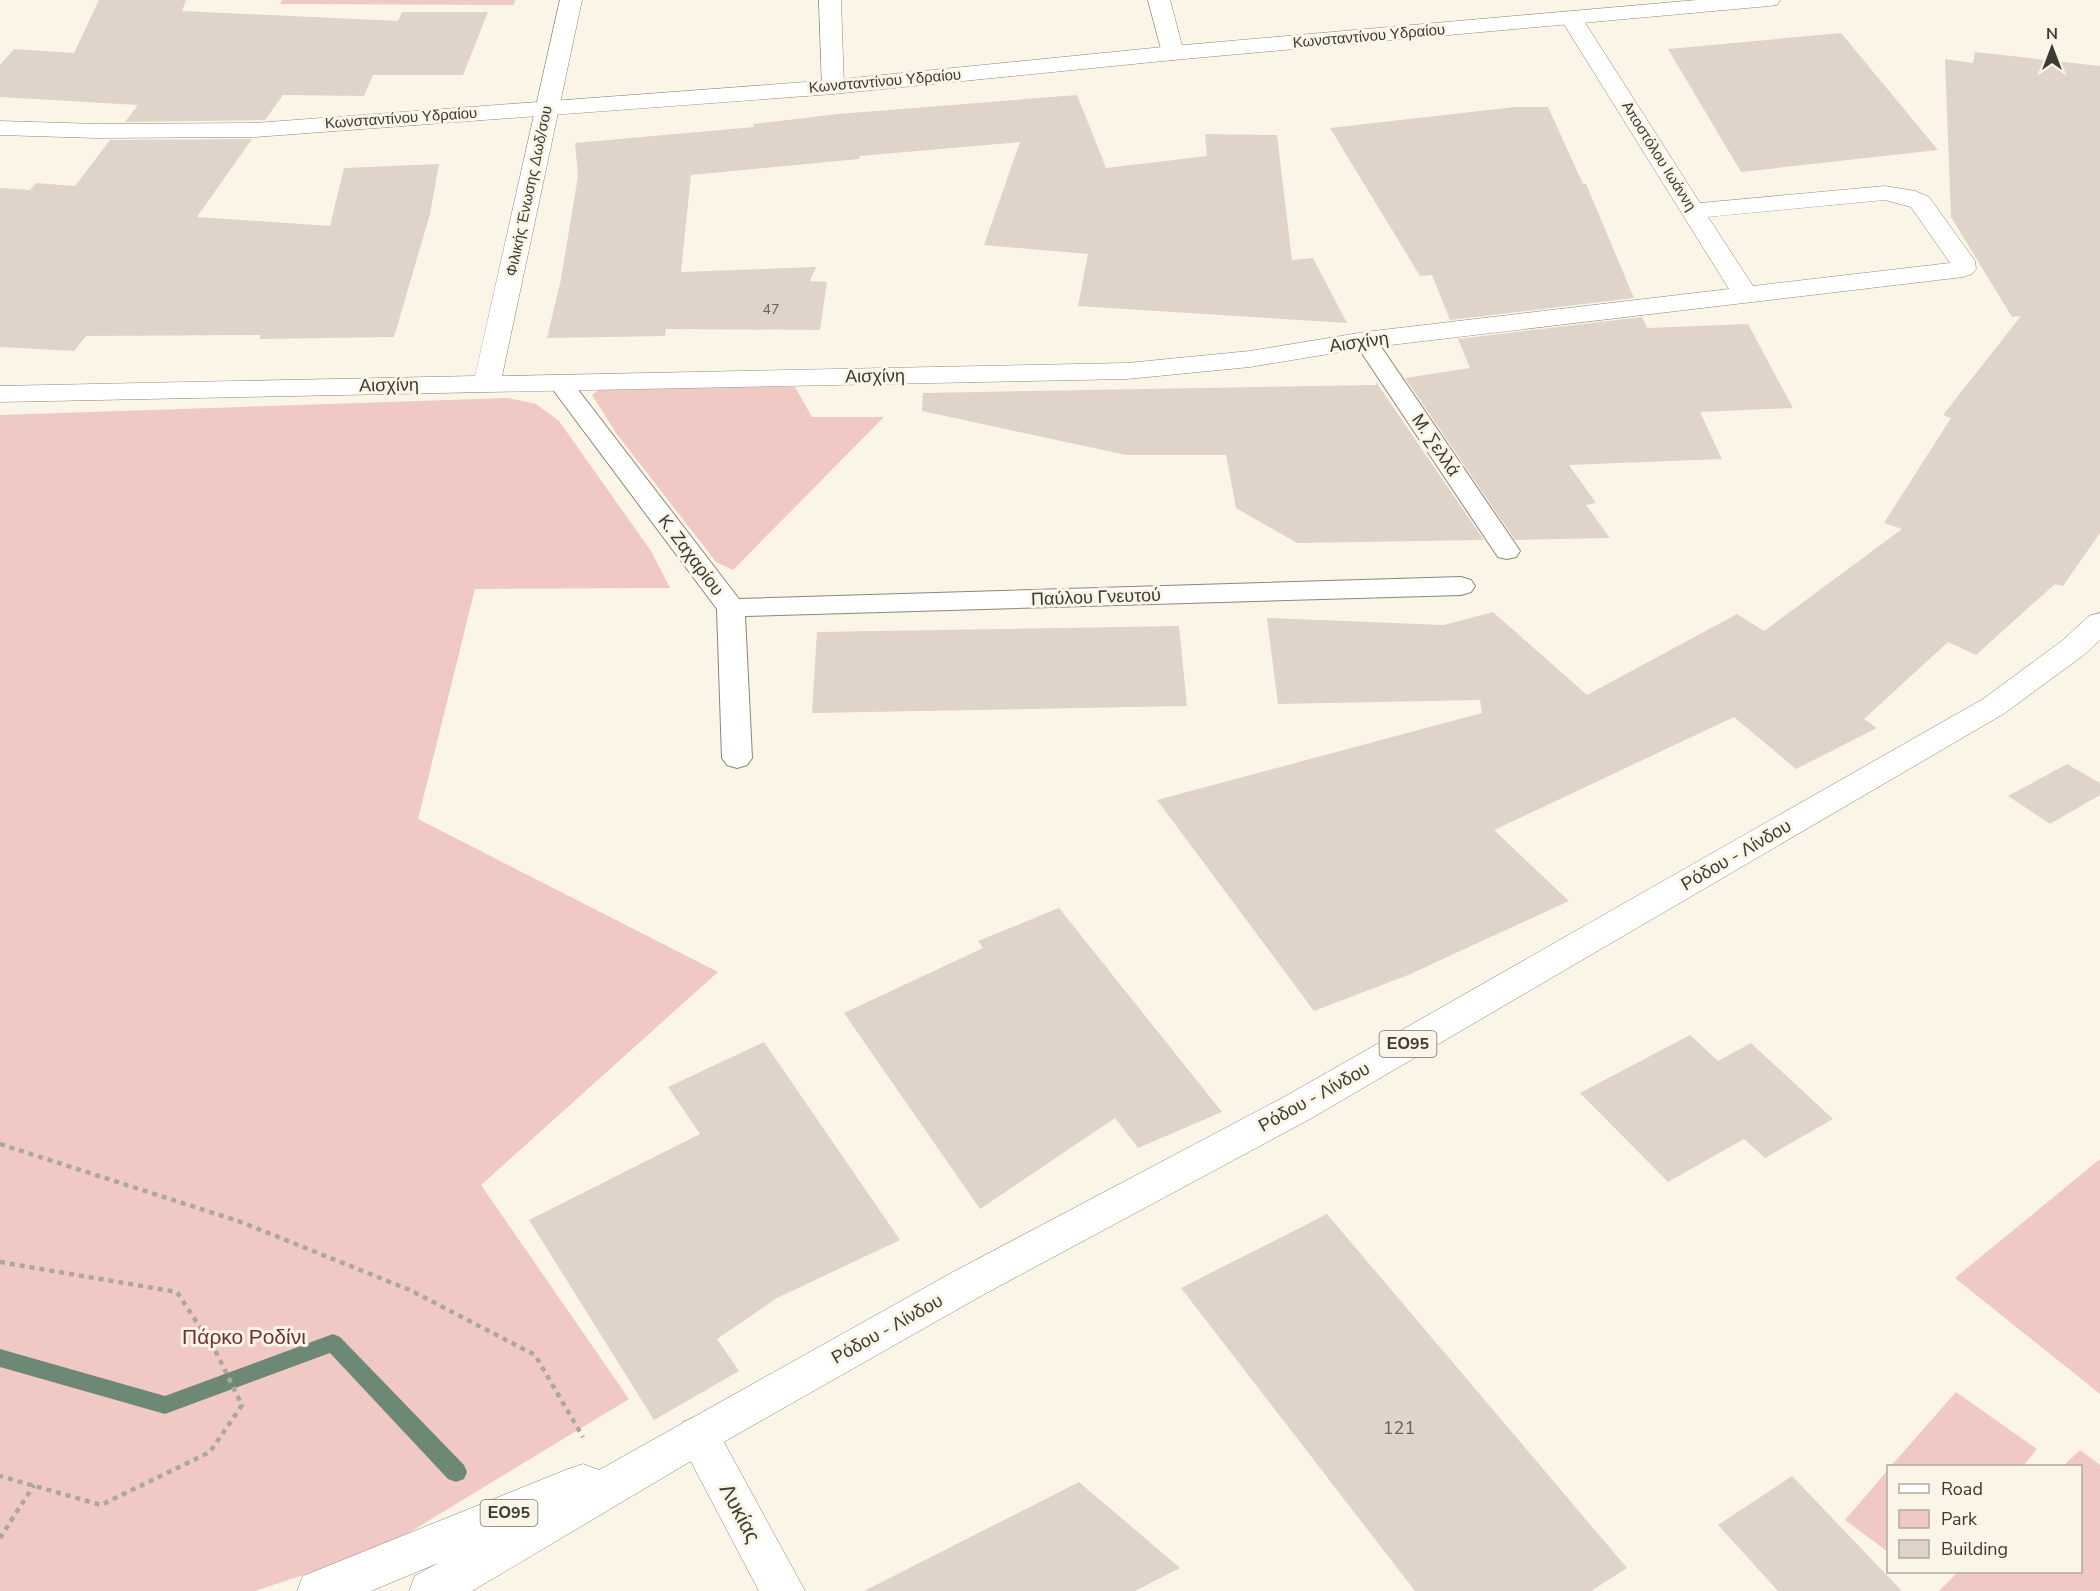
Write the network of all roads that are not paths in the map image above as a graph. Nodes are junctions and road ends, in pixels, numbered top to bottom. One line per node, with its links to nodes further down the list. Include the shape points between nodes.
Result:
1 (571, 0): 8 (street, Φιλικής Ένωσης Δωδ/σου)
2 (830, 0): 7 (street)
3 (1160, 0): 6 (street)
4 (1769, 0): 5 (street, Κωνσταντίνου Υδραίου)
5 (1571, 18): 6 (street, Κωνσταντίνου Υδραίου); 10 (street, Αποστόλου Ιωάννη)
6 (1173, 53): 7 (street, Κωνσταντίνου Υδραίου)
7 (832, 87): 8 (street, Κωνσταντίνου Υδραίου)
8 (547, 107): 9 (street, Κωνσταντίνου Υδραίου, via 244,130); 13 (street, Φιλικής Ένωσης Δωδ/σου)
9 (0, 128)
10 (1693, 211): 11 (street, Αποστόλου Ιωάννη); 11 (street, Αισχίνη, via 1885,193 1906,196 1920,202 1962,261 1963,269 1956,271)
11 (1746, 296): 12 (street, Αισχίνη)
12 (1365, 339): 14 (street, Αισχίνη, via 1250,359 1127,371); 16 (lane, Μ. Σελλά)
13 (488, 382): 14 (street, Αισχίνη); 15 (street, Αισχίνη)
14 (560, 383): 18 (lane, Κ. Ζαχαρίου)
15 (0, 394)
16 (1507, 551)
17 (1461, 586): 18 (lane, Παύλου Γνευτού)
18 (731, 608): 20 (lane, Κ. Ζαχαρίου)
19 (2100, 623): 21 (street, Ρόδου - Λίνδου / ΕΟ95, via 1994,706 1297,1108 967,1284)
20 (737, 758)
21 (698, 1435): 22 (street, Ρόδου - Λίνδου / ΕΟ95); 23 (street, Ρόδου - Λίνδου / ΕΟ95); 24 (street, Λυκίας)
22 (319, 1591)
23 (430, 1591)
24 (783, 1591)

